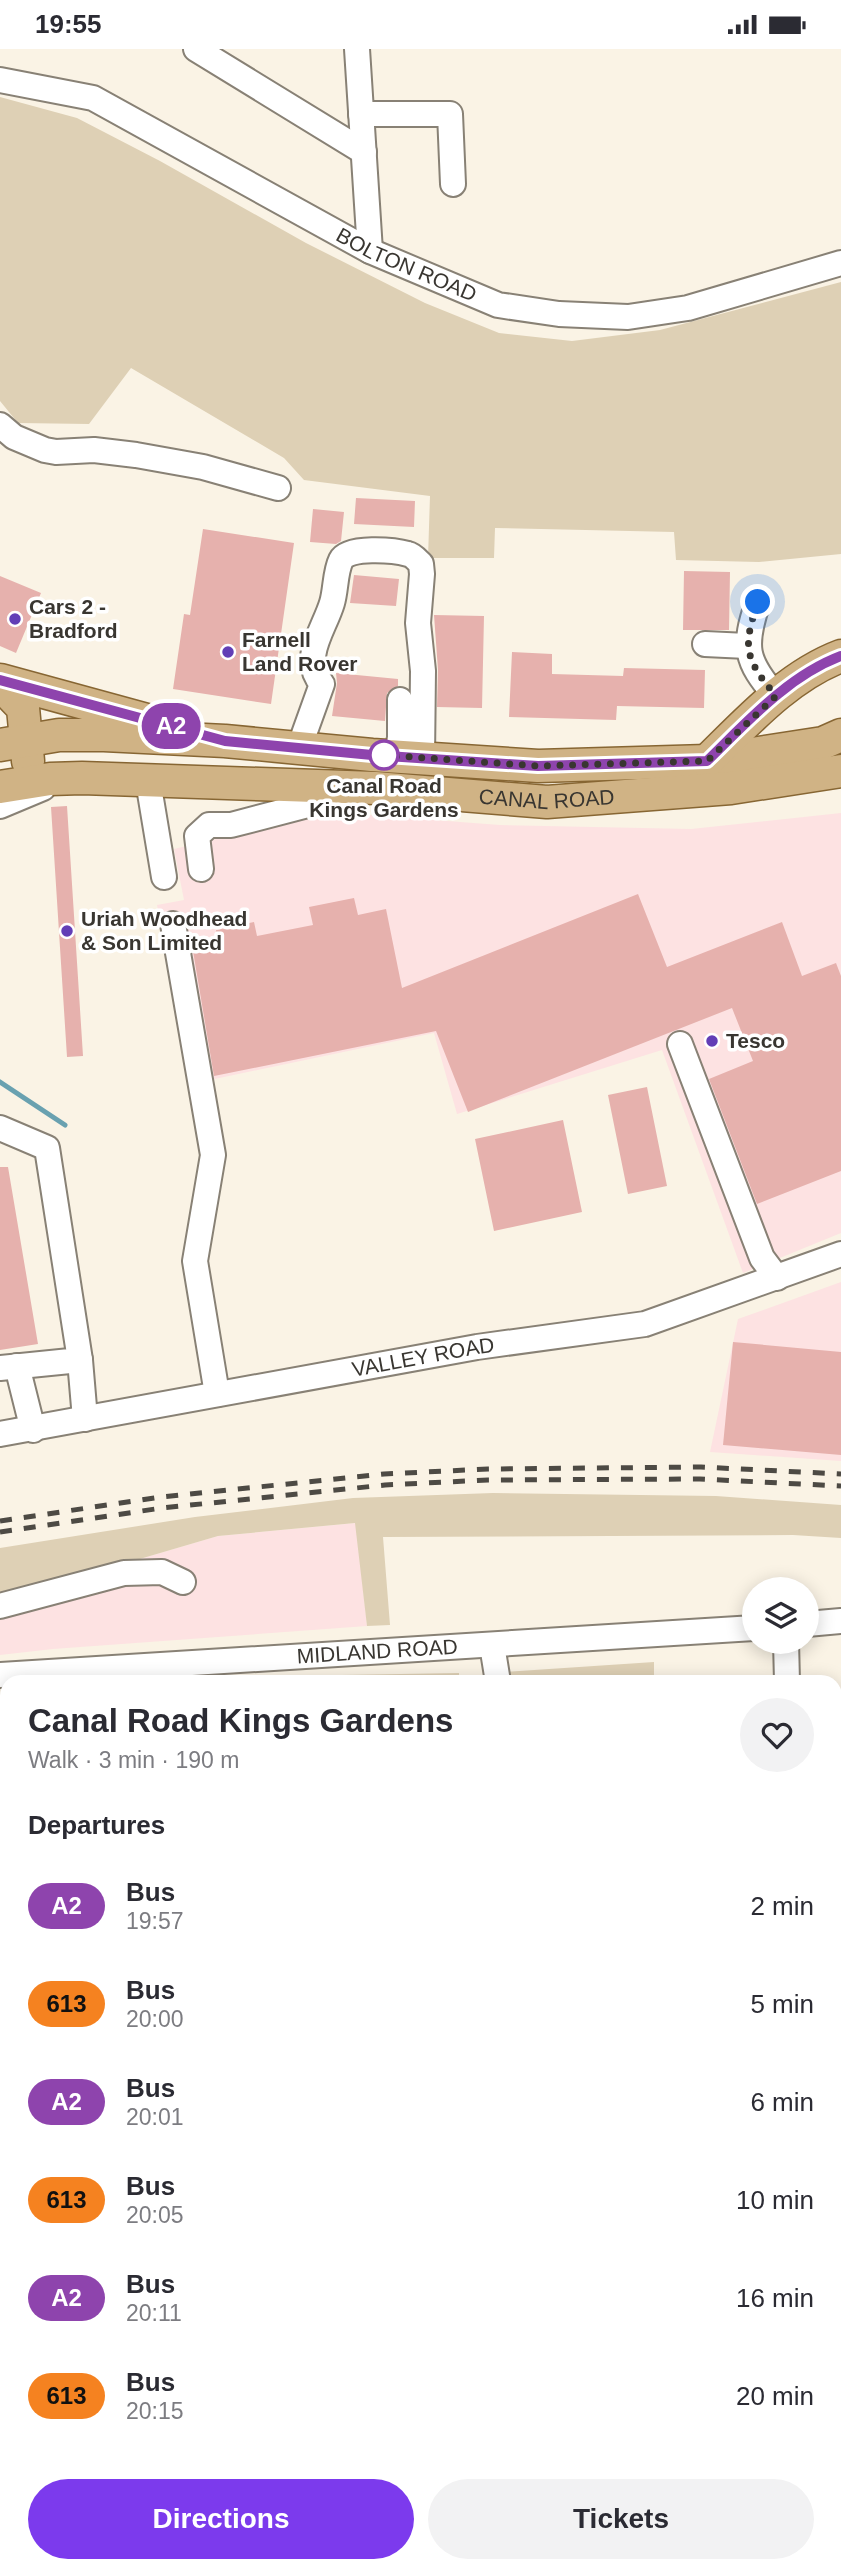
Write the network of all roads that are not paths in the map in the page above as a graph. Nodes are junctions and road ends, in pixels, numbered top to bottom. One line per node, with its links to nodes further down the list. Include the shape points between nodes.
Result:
1 (196, 49): 5 (street)
2 (357, 49): 4 (street)
3 (0, 80): 7 (street, BOLTON ROAD, via 93,99)
4 (361, 114): 5 (street); 6 (street, via 450,114)
5 (364, 152): 7 (street)
6 (453, 184)
7 (370, 251): 8 (street, BOLTON ROAD, via 498,305 628,317 688,308)
8 (841, 263)
9 (0, 425): 10 (street, via 14,437 45,450 136,455)
10 (278, 488)
11 (758, 602): 13 (street)
12 (705, 644): 13 (street)
13 (747, 646): 16 (street, via 757,674)
14 (841, 656): 16 (main road)
15 (0, 682): 19 (main road); 20 (main road, via 23,708)
16 (776, 696): 23 (main road)
17 (401, 700): 22 (street, via 400,739)
18 (835, 739): 23 (main road, CANAL ROAD)
19 (225, 741): 20 (main road, CANAL ROAD, via 104,735); 21 (main road, CANAL ROAD)
20 (14, 743): 26 (main road)
21 (299, 748): 22 (main road, CANAL ROAD); 22 (street, via 322,684 313,667 316,641 332,604 341,559 351,551 409,554 421,564 418,623 423,671)
22 (409, 757): 23 (main road, CANAL ROAD, via 538,766)
23 (707, 761)
24 (841, 771): 27 (main road, CANAL ROAD, via 731,788 547,802)
25 (148, 781): 26 (main road, CANAL ROAD); 27 (main road, CANAL ROAD); 30 (street)
26 (26, 783): 28 (street, via 43,789)
27 (375, 788): 29 (street, via 231,825 209,825 197,836)
28 (0, 806)
29 (201, 869)
30 (164, 877)
31 (173, 924): 38 (street, via 213,1155 195,1261)
32 (680, 1044): 35 (street, via 762,1258)
33 (0, 1128): 36 (street, via 47,1148)
34 (841, 1254): 35 (street, VALLEY ROAD)
35 (777, 1278): 38 (street, VALLEY ROAD, via 645,1324 477,1346)
36 (80, 1360): 37 (street); 39 (street)
37 (8, 1367): 40 (street)
38 (217, 1394): 39 (street, VALLEY ROAD)
39 (85, 1419): 40 (street, VALLEY ROAD)
40 (33, 1430): 41 (street, VALLEY ROAD)
41 (0, 1434)
42 (183, 1582): 43 (street, via 162,1571 124,1573)
43 (0, 1606)
44 (841, 1621): 45 (street)
45 (819, 1623)
46 (742, 1629): 47 (street, MIDLAND ROAD)
47 (492, 1645): 49 (street, MIDLAND ROAD); 50 (street)
48 (786, 1654): 51 (street)
49 (0, 1675)
50 (497, 1675)
51 (787, 1675)

